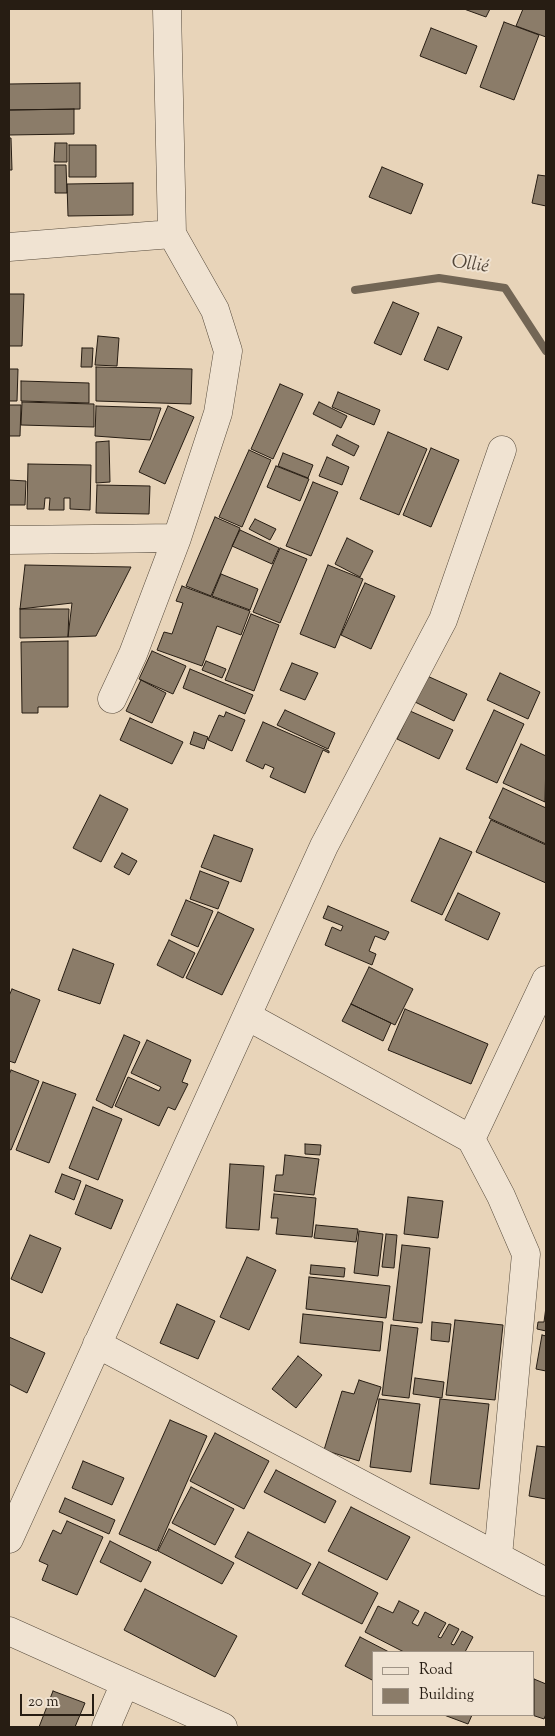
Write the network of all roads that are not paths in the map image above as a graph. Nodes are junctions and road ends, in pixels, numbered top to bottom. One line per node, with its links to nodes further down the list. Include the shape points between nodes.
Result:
1 (167, 9): 2 (street)
2 (172, 234): 3 (street); 5 (street, via 215,310 228,351 218,413)
3 (9, 248)
4 (502, 450): 9 (street, via 443,620 324,846)
5 (176, 538): 6 (street); 7 (street, via 133,654)
6 (9, 540)
7 (112, 699)
8 (546, 980): 10 (street)
9 (247, 1016): 10 (street); 11 (street)
10 (472, 1139): 13 (street, via 526,1254)
11 (97, 1344): 12 (street); 13 (street)
12 (9, 1539)
13 (498, 1556): 14 (street)
14 (546, 1582)
15 (9, 1631): 16 (street)
16 (124, 1683): 17 (street); 18 (street)
17 (106, 1727)
18 (223, 1727)

